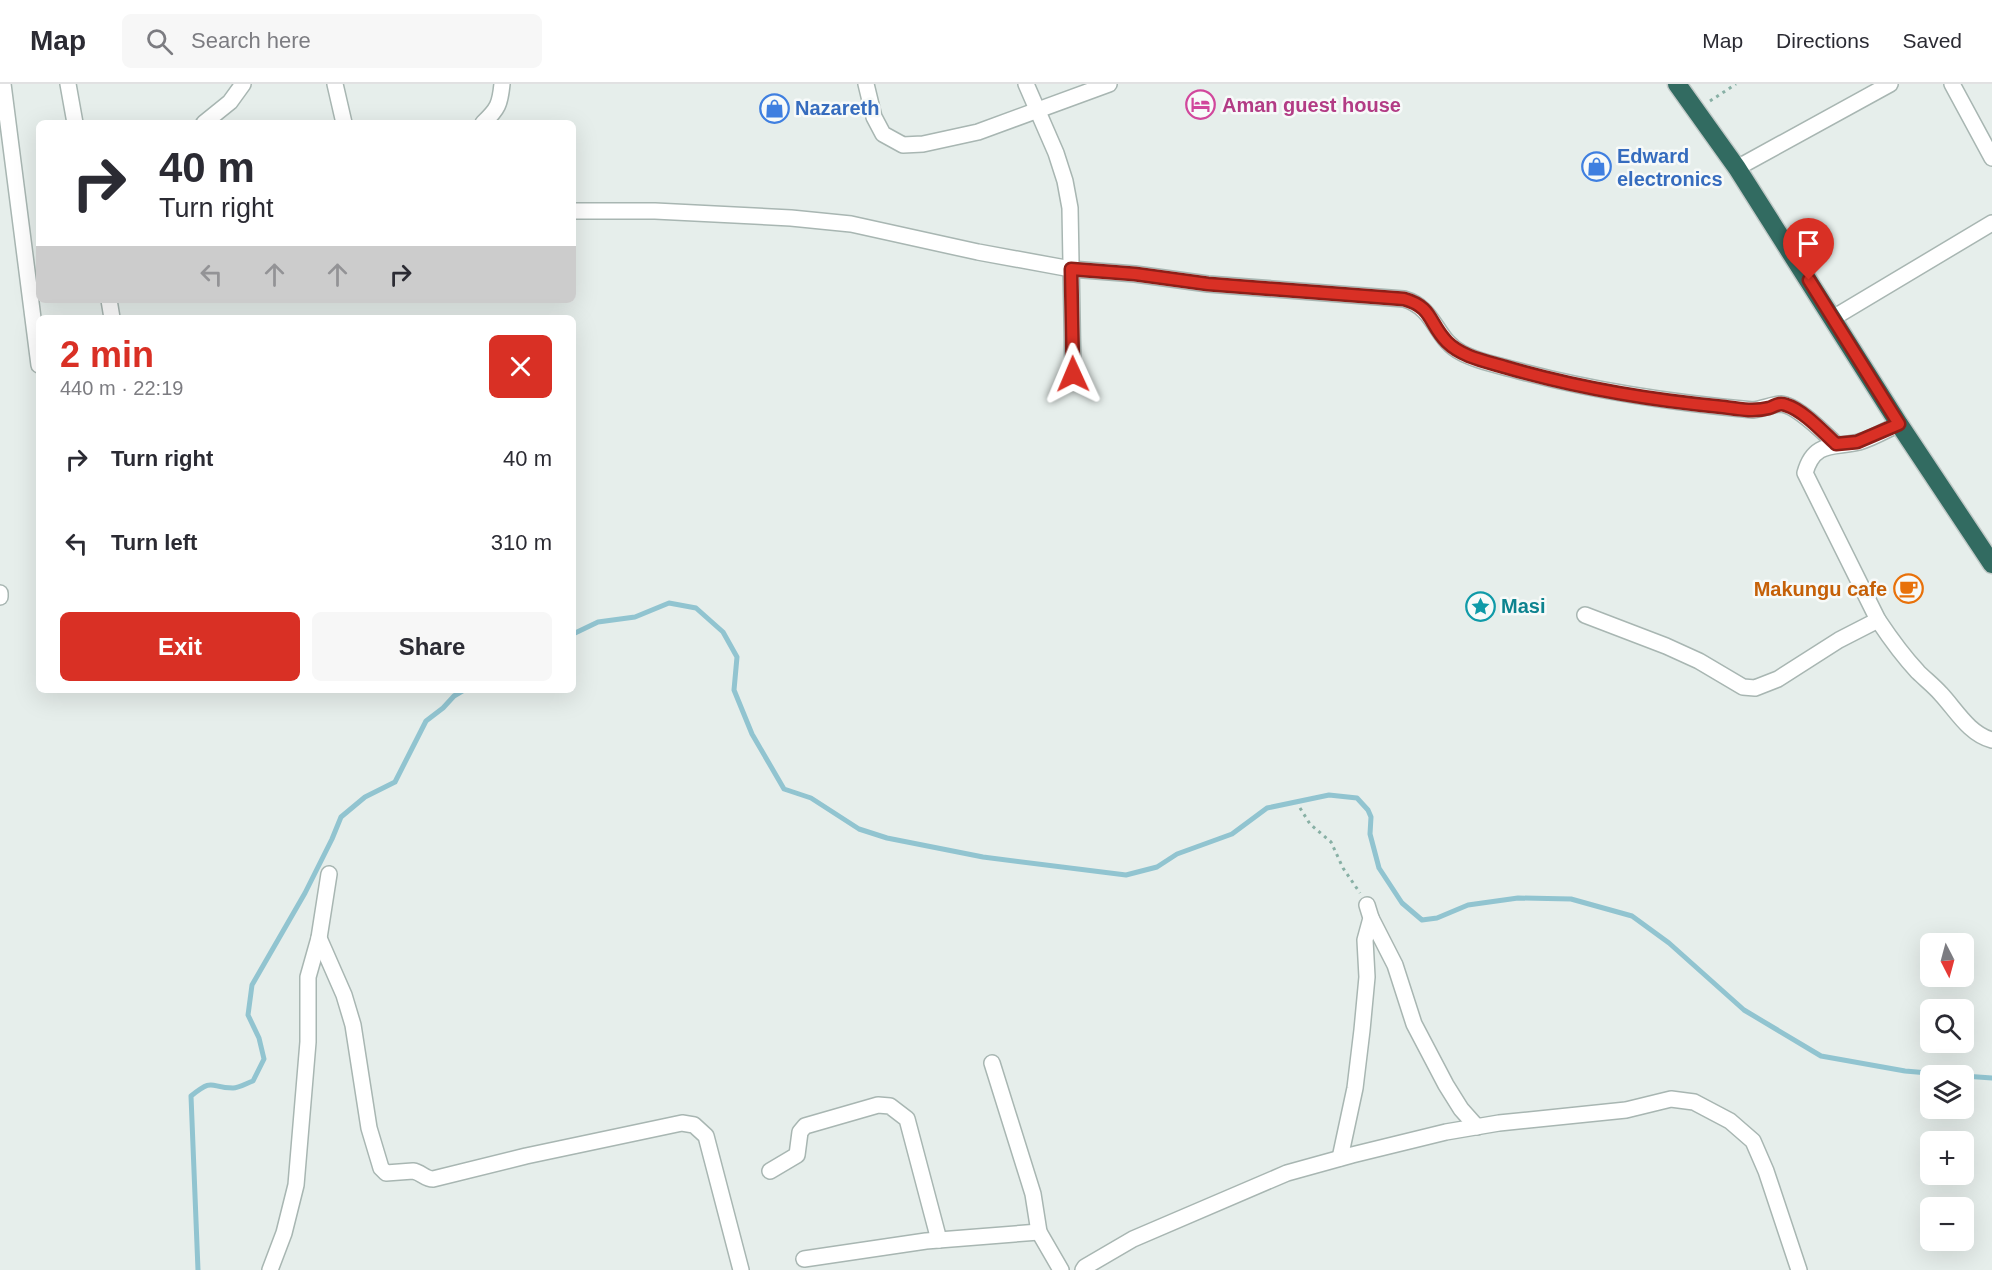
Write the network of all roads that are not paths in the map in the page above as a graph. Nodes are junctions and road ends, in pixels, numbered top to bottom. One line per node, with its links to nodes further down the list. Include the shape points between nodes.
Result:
1 (3, 84): 23 (street)
2 (68, 84): 13 (street)
3 (243, 84): 14 (street, via 230,102)
4 (334, 84): 15 (street)
5 (502, 84): 16 (street, via 500,102)
6 (866, 84): 12 (street, via 874,117 883,134 903,145 978,132)
7 (1026, 84): 12 (street)
8 (1109, 84): 12 (street)
9 (1677, 84): 18 (highway)
10 (1890, 84): 18 (street)
11 (1952, 84): 17 (street)
12 (1037, 110): 21 (street, via 1065,182 1070,208)
13 (74, 120)
14 (208, 120)
15 (343, 120)
16 (486, 120)
17 (1992, 158)
18 (1737, 168): 22 (highway)
19 (576, 211): 21 (street, via 655,211 851,224)
20 (1992, 223): 22 (street)
21 (1071, 269): 24 (street); 26 (street, via 1404,299 1424,309 1446,341 1462,353 1574,386 1624,395 1753,410 1786,405)
22 (1833, 318): 25 (highway)
23 (36, 342)
24 (1073, 374)
25 (1899, 424): 26 (street, via 1857,442); 27 (highway)
26 (1836, 444): 29 (street, via 1813,457 1805,473)
27 (1992, 564)
28 (1585, 615): 29 (street, via 1666,646 1743,687 1755,688 1778,679)
29 (1878, 620): 30 (street, via 1961,719)
30 (1992, 740)
31 (329, 874): 32 (street)
32 (319, 938): 40 (street, via 308,977 308,1042 296,1185); 41 (street, via 353,1025 369,1128 386,1173 413,1170 433,1179 682,1123 694,1125 706,1136)
33 (992, 1063): 37 (street, via 1033,1194)
34 (1477, 1127): 35 (street); 35 (street, via 1461,1109 1427,1050 1414,1024 1395,965 1369,912 1365,940 1367,977 1355,1088); 44 (street, via 1626,1110 1671,1099 1694,1102 1730,1121 1753,1141)
35 (1340, 1158): 43 (street, via 1287,1173 1133,1239)
36 (770, 1171): 38 (street, via 797,1155 800,1132 805,1126 878,1105 890,1106 907,1119)
37 (1040, 1232): 38 (street); 42 (street)
38 (939, 1240): 39 (street)
39 (804, 1259)
40 (270, 1270)
41 (741, 1270)
42 (1061, 1270)
43 (1083, 1270)
44 (1799, 1270)

